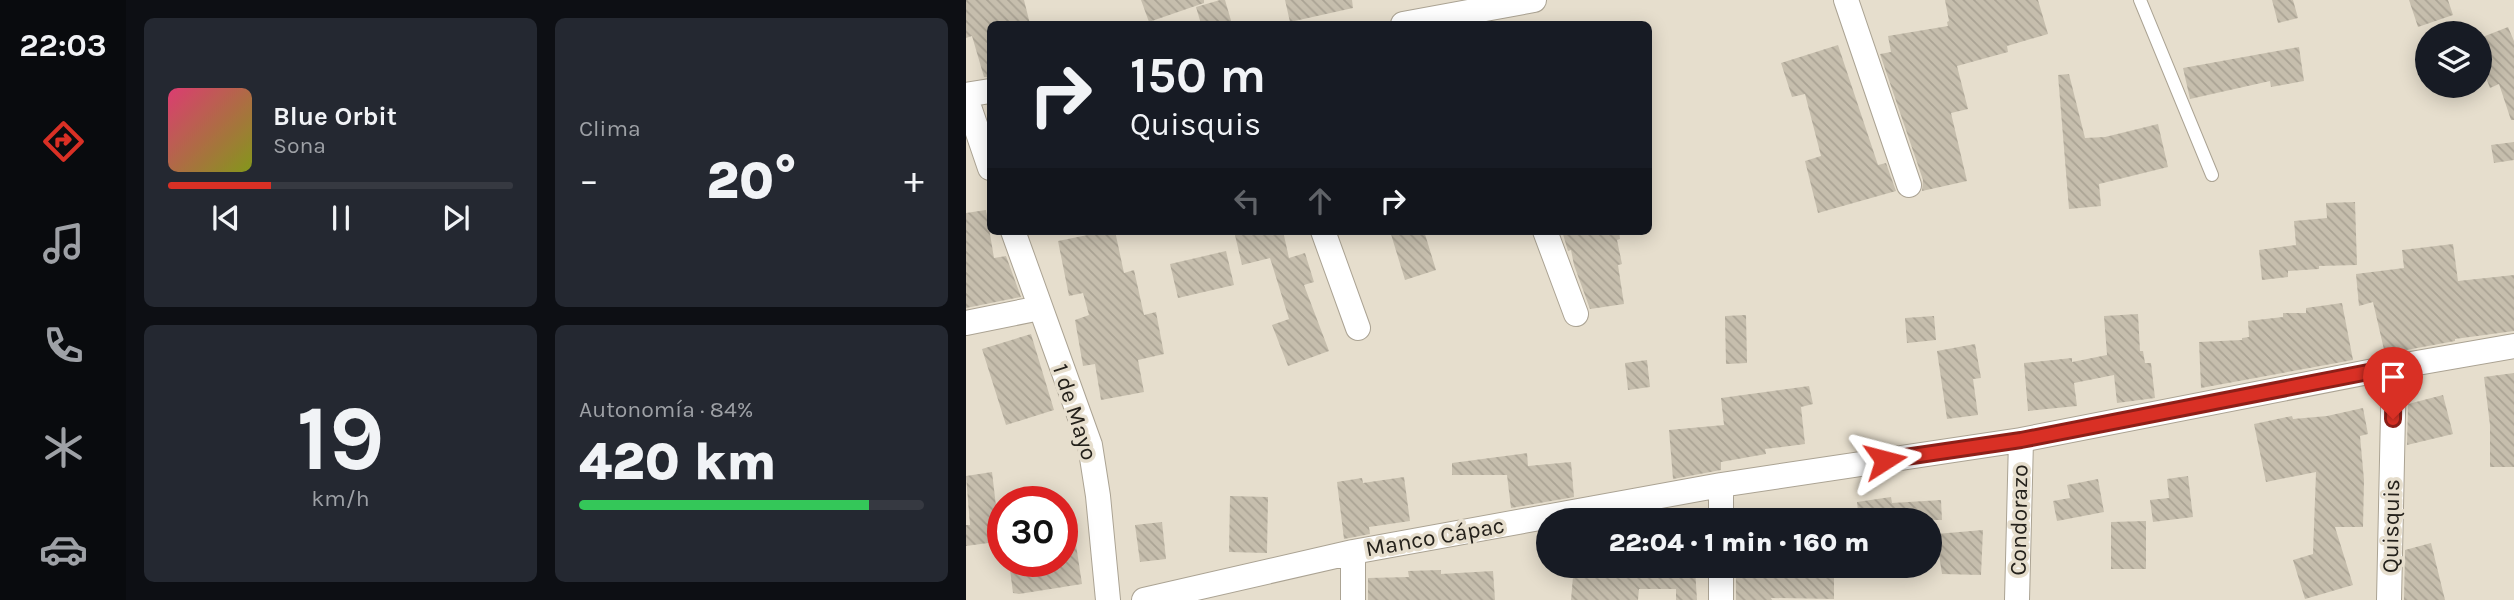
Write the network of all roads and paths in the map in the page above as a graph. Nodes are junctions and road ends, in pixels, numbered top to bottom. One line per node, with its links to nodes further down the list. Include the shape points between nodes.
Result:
1 (1534, 0): 4 (street)
2 (1846, 0): 10 (street)
3 (2140, 0): 9 (lane)
4 (1466, 19): 5 (street)
5 (1441, 21)
6 (987, 92): 7 (street)
7 (966, 96): 8 (street)
8 (987, 159)
9 (2212, 175)
10 (1909, 185)
11 (1014, 235): 14 (street, 1 de Mayo)
12 (1324, 235): 17 (street)
13 (1546, 235): 15 (street)
14 (1040, 309): 16 (street); 25 (street, 1 de Mayo, via 1090,445)
15 (1576, 314)
16 (966, 323)
17 (1358, 328)
18 (2514, 346): 19 (street, Manco Cápac)
19 (2394, 367): 20 (street, Manco Cápac); 30 (street, Quisquis)
20 (2021, 440): 21 (street, Manco Cápac); 29 (street, Condorazo)
21 (1721, 485): 22 (street); 23 (street, Manco Cápac)
22 (1721, 508)
23 (1353, 552): 26 (street, Manco Cápac); 27 (street)
24 (1721, 578): 28 (street)
25 (1108, 600)
26 (1144, 600)
27 (1353, 600)
28 (1721, 600)
29 (2017, 600)
30 (2389, 600)

